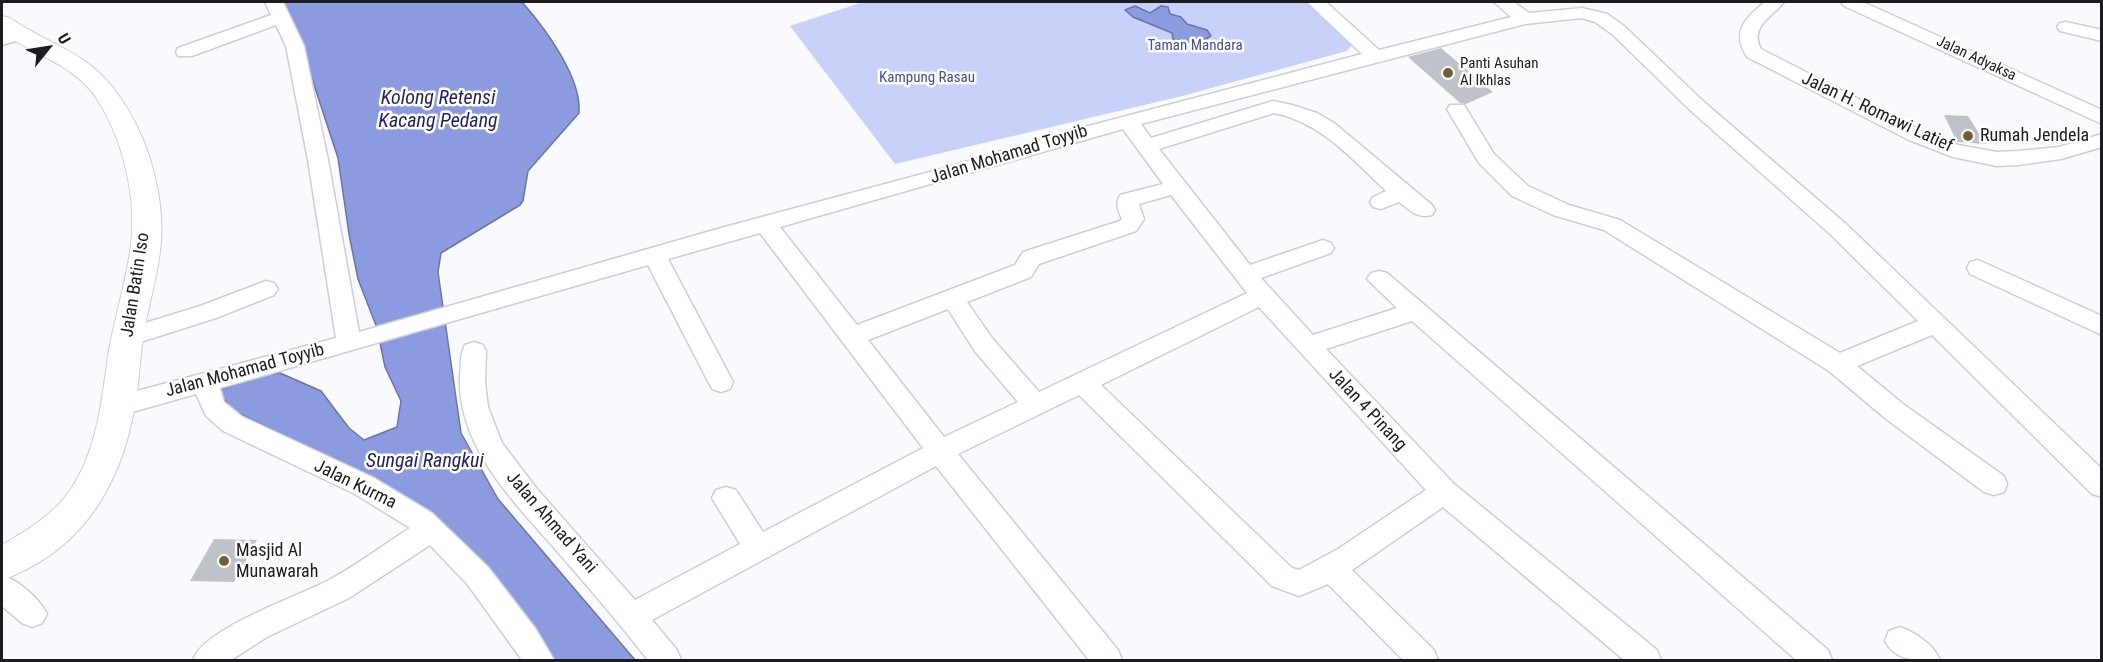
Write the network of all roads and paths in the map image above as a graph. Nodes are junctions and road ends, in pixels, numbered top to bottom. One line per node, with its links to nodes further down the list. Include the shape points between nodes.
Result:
1 (1316, 2): 11 (street)
2 (1503, 2): 6 (street)
3 (1775, 2): 15 (street, Jalan H. Romawi Latief, via 1751,26 1747,36 1754,53 1916,136 1953,151 1997,159 2061,153)
4 (1850, 2): 13 (street, Jalan Adyaksa)
5 (278, 9): 10 (street); 35 (street, via 295,46)
6 (1525, 19): 11 (street, Jalan Mohamad Toyyib); 31 (street, Jalan Mohamad Toyyib, via 1582,13 1607,22 1838,229)
7 (2066, 27): 9 (street)
8 (7, 33): 34 (street, Jalan Batin Iso, via 76,64 96,81 126,133 136,162 147,225)
9 (2102, 36)
10 (184, 52)
11 (1375, 56): 14 (street, Jalan Mohamad Toyyib)
12 (1457, 109): 38 (street, via 1486,158 1520,190 1561,210 1612,225)
13 (2102, 118)
14 (1128, 121): 16 (street, Jalan 4 Pinang); 21 (street, Jalan Mohamad Toyyib)
15 (2102, 140)
16 (1147, 146): 17 (street, Jalan 4 Pinang); 18 (street, via 1273,107 1285,108 1297,111 1338,137)
17 (1177, 187): 25 (street, Jalan 4 Pinang); 29 (street, via 1128,200 1133,219 1128,226 1031,258 1021,272)
18 (1401, 192): 19 (street); 20 (street)
19 (1381, 202)
20 (1424, 210)
21 (766, 225): 23 (street, Jalan Mohamad Toyyib); 33 (street)
22 (1323, 248): 25 (street)
23 (654, 255): 35 (street, Jalan Mohamad Toyyib); 39 (street)
24 (1978, 268): 32 (street)
25 (1245, 275): 28 (street, Jalan 4 Pinang)
26 (1379, 279): 30 (street)
27 (266, 289): 34 (street)
28 (1262, 296): 36 (street, Jalan 4 Pinang); 40 (street)
29 (953, 299): 33 (street); 42 (street, via 983,344)
30 (1416, 311): 36 (street); 63 (street)
31 (1935, 324): 38 (street); 46 (street, Jalan Mohamad Toyyib)
32 (2102, 326)
33 (854, 336): 44 (street)
34 (128, 337): 43 (street, Jalan Batin Iso)
35 (360, 340): 41 (street, Jalan Mohamad Toyyib)
36 (1308, 346): 47 (street, Jalan 4 Pinang)
37 (474, 351): 55 (street, Jalan Ahmad Yani, via 475,408 498,460 515,485)
38 (1838, 364): 45 (street, via 1894,411)
39 (721, 382)
40 (1082, 382): 42 (street); 52 (street, via 1282,577 1300,583)
41 (206, 383): 43 (street, Jalan Mohamad Toyyib); 49 (street, Jalan Kurma, via 215,410 228,421 283,451 356,482 400,506)
42 (1035, 404): 44 (street)
43 (118, 406): 51 (street, Jalan Batin Iso, via 88,492 77,508 56,529)
44 (940, 451): 50 (street); 60 (street)
45 (1994, 484)
46 (2102, 486)
47 (1444, 492): 52 (street); 62 (street, Jalan 4 Pinang)
48 (726, 498): 50 (street)
49 (430, 530): 57 (street, via 339,589 246,633); 58 (street, Jalan Kurma, via 485,582)
50 (758, 549): 55 (street)
51 (2, 564)
52 (1330, 568): 61 (street)
53 (2, 588): 54 (street)
54 (32, 614)
55 (632, 616): 59 (street, Jalan Ahmad Yani)
56 (1900, 641): 64 (street)
57 (208, 660)
58 (539, 660)
59 (666, 660)
60 (1107, 660)
61 (1423, 660)
62 (1646, 660)
63 (1817, 660)
64 (1925, 660)

